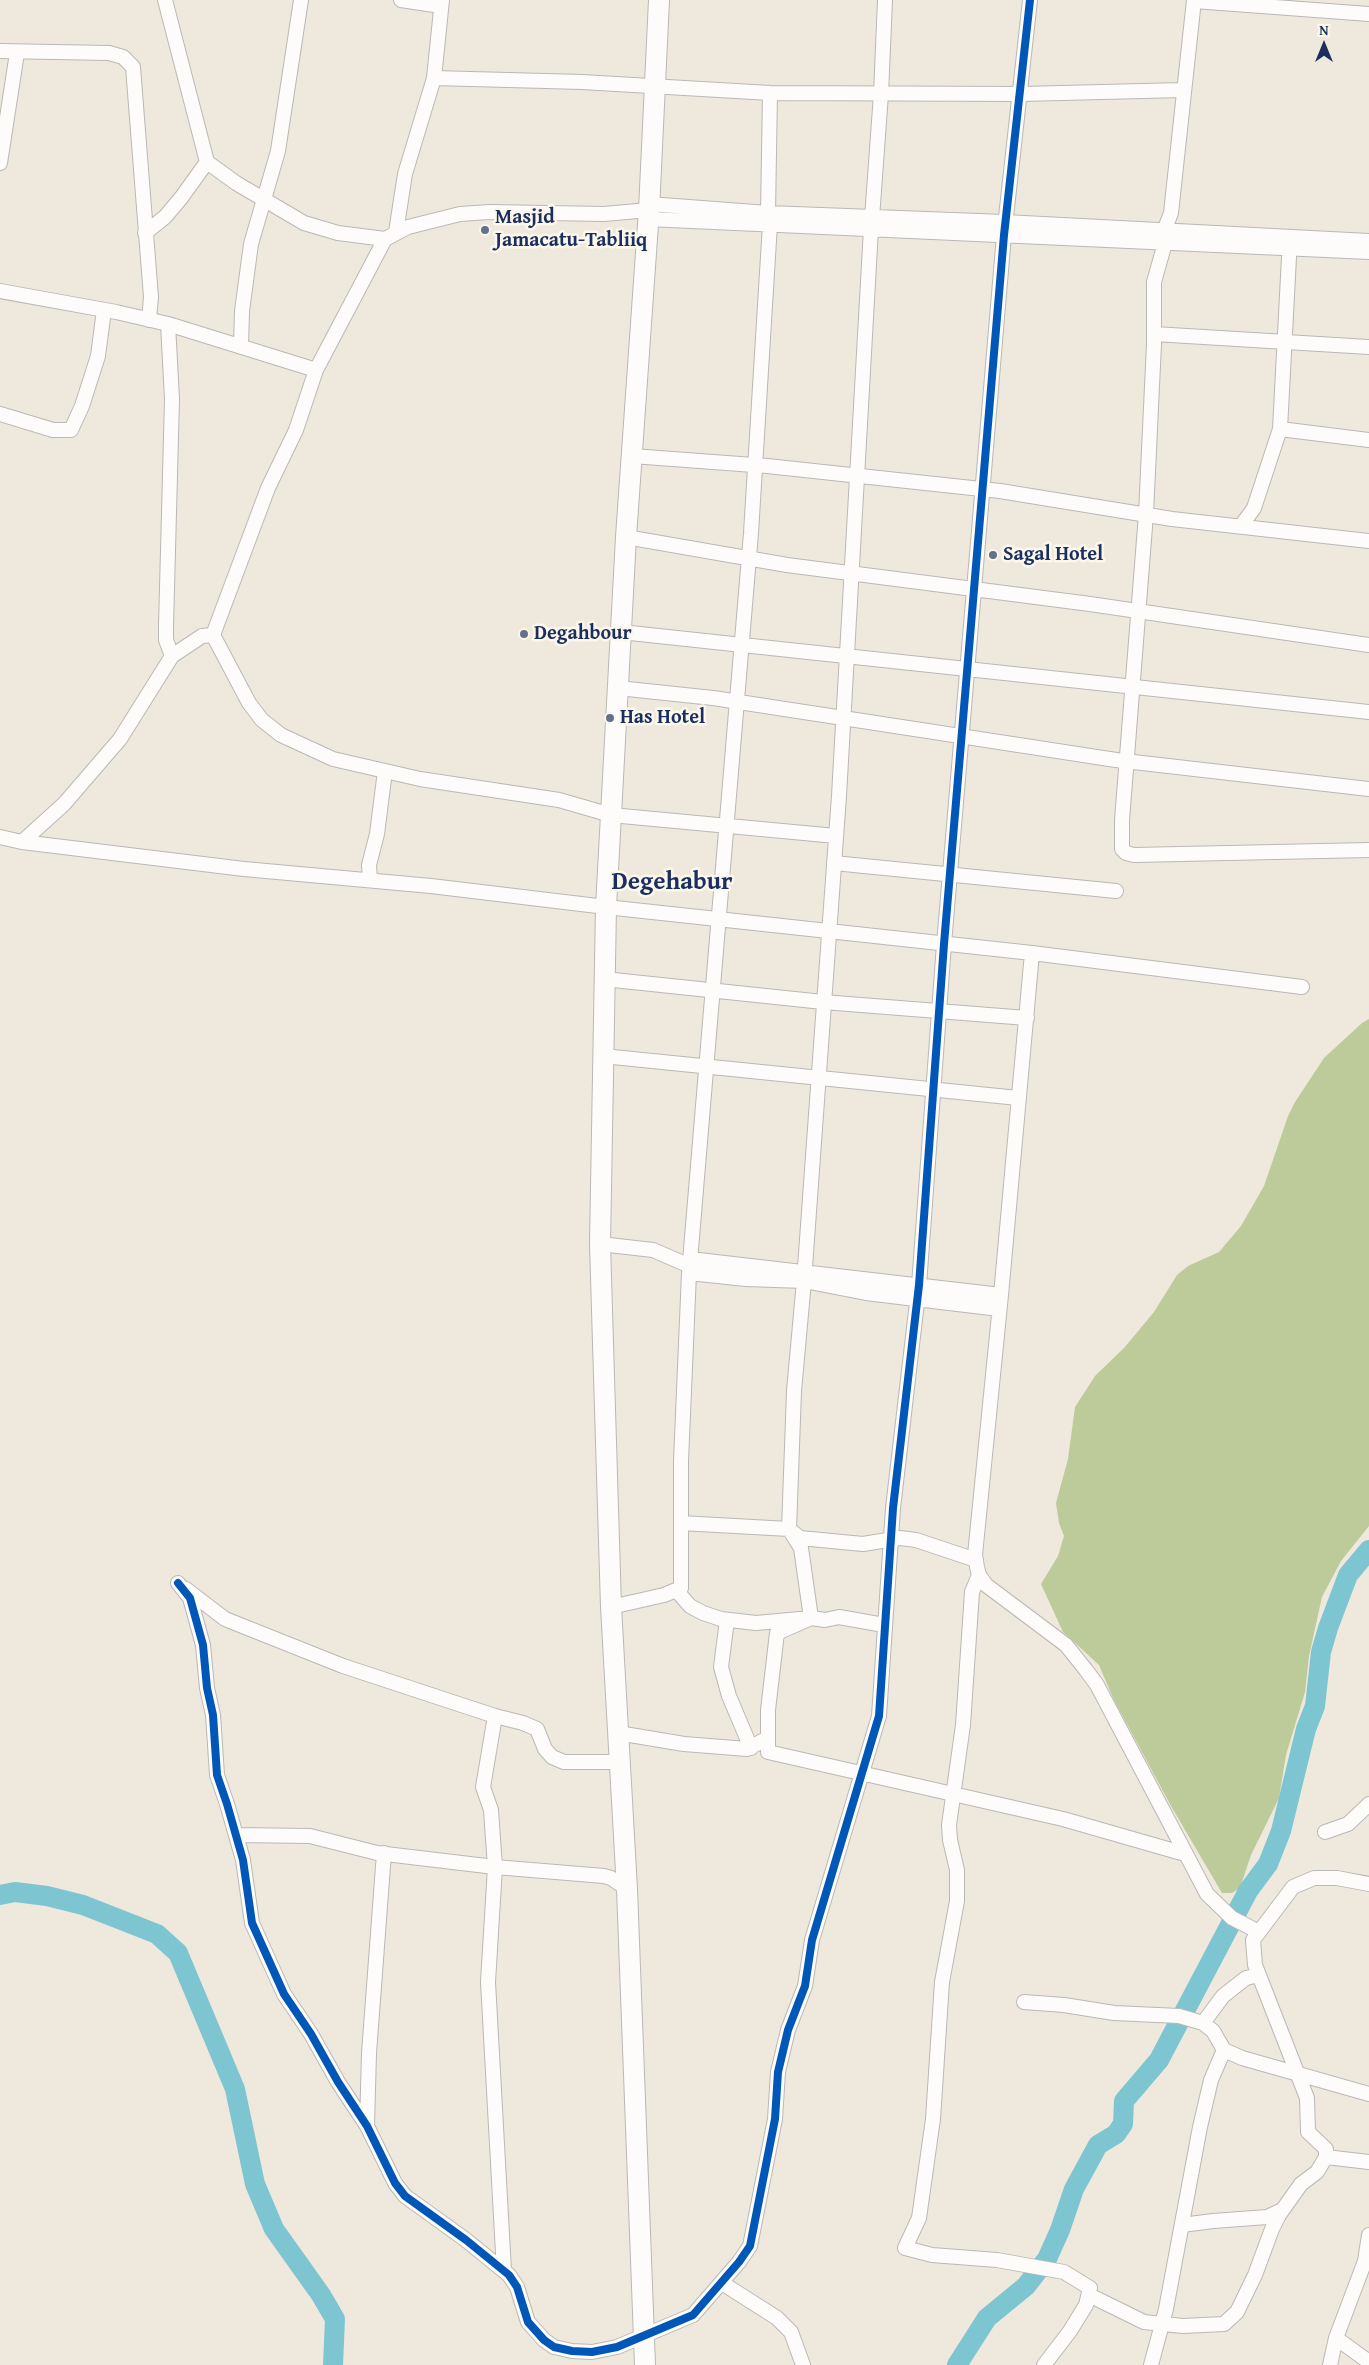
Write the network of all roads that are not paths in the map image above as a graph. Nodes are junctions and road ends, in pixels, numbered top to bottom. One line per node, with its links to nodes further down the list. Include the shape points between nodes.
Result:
1 (165, 0): 19 (street)
2 (301, 0): 21 (street, via 278,151)
3 (400, 0): 8 (street)
4 (659, 0): 14 (highway)
5 (885, 0): 17 (street)
6 (1030, 0): 18 (street)
7 (1194, 0): 9 (street); 15 (street)
8 (442, 3): 13 (street)
9 (1316, 5): 10 (street)
10 (1369, 14)
11 (0, 51): 12 (street)
12 (17, 53): 20 (street); 26 (street, via 108,54 124,57 133,67)
13 (434, 78): 14 (street); 27 (street)
14 (654, 87): 16 (street); 22 (highway)
15 (1183, 90): 18 (street); 28 (street, via 1170,213)
16 (770, 93): 17 (street); 23 (street)
17 (881, 94): 18 (street); 24 (street)
18 (1021, 94): 25 (street)
19 (207, 162): 21 (street); 26 (street, via 165,217)
20 (0, 163)
21 (264, 200): 27 (street, via 304,223 338,233); 38 (street, via 251,244)
22 (648, 211): 23 (street); 27 (street, via 604,214 489,212 432,220); 44 (highway)
23 (769, 219): 24 (street); 45 (street)
24 (872, 223): 25 (street); 46 (street)
25 (1005, 228): 28 (street); 47 (street)
26 (145, 233): 34 (street, via 151,297)
27 (390, 236): 40 (street)
28 (1164, 237): 30 (street); 36 (street, via 1154,282)
29 (1369, 241): 30 (street)
30 (1290, 242): 31 (street); 37 (street)
31 (1369, 252)
32 (0, 291): 33 (street)
33 (104, 310): 34 (street); 41 (street, via 98,356 71,430 53,430)
34 (148, 320): 35 (street)
35 (168, 324): 38 (street); 60 (street, via 172,398 166,640)
36 (1154, 334): 37 (street); 48 (street)
37 (1284, 342): 39 (street); 42 (street)
38 (240, 345): 40 (street)
39 (1369, 348)
40 (316, 370): 57 (street, via 296,430 268,488)
41 (0, 414)
42 (1280, 429): 43 (street); 49 (street, via 1254,508)
43 (1369, 440)
44 (632, 456): 45 (street); 50 (highway)
45 (755, 465): 46 (street); 52 (street)
46 (857, 476): 47 (street); 53 (street)
47 (983, 489): 48 (street); 54 (street)
48 (1146, 514): 49 (street); 55 (street)
49 (1241, 526): 51 (street)
50 (626, 537): 52 (street); 56 (highway)
51 (1369, 540)
52 (748, 559): 53 (street); 58 (street)
53 (851, 573): 54 (street); 61 (street)
54 (974, 589): 55 (street); 62 (street)
55 (1138, 611): 59 (street); 63 (street)
56 (621, 632): 58 (street); 64 (highway)
57 (213, 636): 60 (street, via 202,636); 70 (street, via 249,703 262,720 281,735 333,759)
58 (741, 645): 61 (street); 65 (street)
59 (1369, 645)
60 (172, 656): 76 (street, via 120,739 64,804)
61 (847, 656): 62 (street); 67 (street)
62 (968, 670): 63 (street); 68 (street)
63 (1132, 687): 66 (street); 69 (street)
64 (618, 688): 65 (street); 72 (highway)
65 (736, 702): 67 (street); 73 (street)
66 (1369, 712)
67 (843, 718): 68 (street); 74 (street)
68 (962, 736): 69 (street); 79 (street)
69 (1126, 760): 71 (street); 77 (street, via 1122,849 1126,853)
70 (386, 771): 72 (street, via 559,800); 80 (street)
71 (1369, 789)
72 (611, 815): 73 (street); 82 (highway)
73 (726, 826): 74 (street); 83 (street)
74 (836, 836): 78 (street)
75 (0, 837): 76 (street)
76 (22, 842): 80 (street, via 244,869)
77 (1369, 850)
78 (834, 863): 79 (street); 84 (street)
79 (950, 875): 81 (street); 85 (street)
80 (370, 880): 82 (street)
81 (1116, 891)
82 (606, 907): 83 (street); 87 (highway)
83 (718, 919): 84 (street); 89 (street)
84 (828, 931): 85 (street); 90 (street)
85 (944, 944): 86 (street); 91 (street)
86 (1032, 953): 88 (street); 92 (street)
87 (604, 979): 89 (street); 93 (highway)
88 (1302, 987)
89 (712, 990): 90 (street); 94 (street)
90 (823, 1002): 91 (street); 95 (street)
91 (939, 1012): 92 (street); 96 (street)
92 (1027, 1018): 97 (street)
93 (603, 1056): 94 (street); 98 (highway)
94 (706, 1067): 95 (street); 99 (street)
95 (818, 1078): 96 (street); 100 (street)
96 (933, 1090): 97 (street); 101 (street)
97 (1018, 1098): 102 (street)
98 (600, 1244): 99 (street, via 653,1250); 109 (highway)
99 (690, 1266): 100 (street); 103 (street)
100 (804, 1276): 101 (street); 104 (street, via 794,1391)
101 (918, 1292): 102 (street); 105 (street)
102 (1000, 1302): 106 (street)
103 (681, 1523): 104 (street); 108 (street, via 681,1588)
104 (788, 1529): 105 (street, via 800,1538 863,1544); 110 (street, via 801,1548)
105 (891, 1539): 106 (street, via 916,1540); 112 (street)
106 (976, 1560): 107 (street)
107 (979, 1575): 119 (street, via 972,1592 963,1725); 124 (street, via 986,1585 1066,1645 1098,1685)
108 (676, 1590): 109 (street); 111 (street, via 690,1606)
109 (611, 1607): 114 (highway)
110 (811, 1618): 111 (street, via 756,1623); 112 (street, via 850,1618); 115 (street, via 777,1633)
111 (727, 1620): 116 (street, via 721,1667 729,1696)
112 (884, 1625): 118 (street, via 879,1716)
113 (495, 1716): 117 (street, via 537,1729 552,1757 564,1762); 122 (street, via 343,1666 225,1619 178,1583 190,1598 203,1645 217,1775); 125 (street, via 483,1787 491,1810)
114 (618, 1734): 116 (street, via 684,1744); 117 (highway)
115 (766, 1739): 116 (street); 118 (street, via 768,1752)
116 (751, 1748)
117 (620, 1762): 127 (highway)
118 (861, 1773): 119 (street); 142 (street, via 812,1940 805,1986 788,2030 778,2072 775,2119 750,2246)
119 (953, 1793): 124 (street, via 1063,1819); 143 (street, via 950,1833 957,1870 957,1900 942,1982 933,2119 920,2218 905,2248 932,2255 997,2260 1064,2272 1090,2288)
120 (1369, 1804): 121 (street, via 1348,1824)
121 (1325, 1832)
122 (236, 1835): 123 (street, via 310,1836); 135 (street, via 252,1923 284,1994)
123 (384, 1853): 125 (street); 135 (street, via 368,2054)
124 (1186, 1854): 128 (street, via 1213,1902 1232,1918)
125 (495, 1867): 127 (street, via 604,1876); 141 (street, via 488,1982)
126 (1369, 1884): 128 (street, via 1314,1878 1293,1887)
127 (627, 1889): 145 (highway)
128 (1258, 1932): 129 (street, via 1253,1940)
129 (1259, 1975): 131 (street, via 1246,1978 1229,1991); 133 (street)
130 (1024, 2002): 131 (street, via 1114,2013 1179,2016)
131 (1203, 2023): 132 (street, via 1213,2031)
132 (1224, 2050): 133 (street); 139 (street, via 1211,2080)
133 (1299, 2074): 134 (street); 136 (street, via 1307,2098 1308,2132 1326,2148)
134 (1369, 2094)
135 (367, 2126): 141 (street, via 395,2183 405,2196)
136 (1326, 2157): 137 (street); 138 (street, via 1317,2172 1300,2184)
137 (1369, 2162)
138 (1282, 2210): 139 (street, via 1267,2217); 144 (street, via 1237,2312 1224,2324)
139 (1182, 2226): 144 (street)
140 (1369, 2235): 146 (street, via 1364,2261)
141 (504, 2271): 145 (street, via 517,2287 528,2322 554,2346 592,2352 617,2347)
142 (722, 2283): 145 (street, via 693,2315); 149 (street, via 777,2318 791,2332)
143 (1089, 2295): 144 (street, via 1144,2322); 150 (street, via 1070,2331)
144 (1162, 2324): 151 (street)
145 (644, 2336): 148 (highway)
146 (1336, 2338): 147 (street); 152 (street)
147 (1369, 2362)
148 (645, 2365)
149 (803, 2365)
150 (1044, 2365)
151 (1151, 2365)
152 (1330, 2365)

